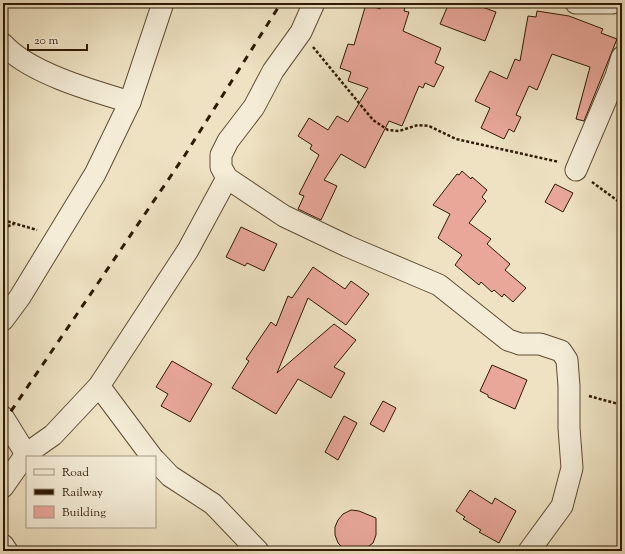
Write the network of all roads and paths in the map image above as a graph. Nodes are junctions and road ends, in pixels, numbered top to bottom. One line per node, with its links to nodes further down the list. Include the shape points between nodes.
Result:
1 (163, 3): 8 (street)
2 (314, 3): 5 (street)
3 (576, 3): 4 (street)
4 (612, 3)
5 (301, 32): 9 (path, via 373,120 388,130 400,131 418,125 429,126 456,139 552,159); 10 (street, via 276,66 254,107 228,141 221,156 221,167)
6 (3, 44): 8 (street, via 23,60 65,80)
7 (622, 57): 9 (street)
8 (130, 102): 15 (street, via 95,174)
9 (576, 170): 11 (path)
10 (227, 178): 17 (street, via 188,250); 18 (street, via 284,216 439,285 508,340 520,344 540,344 561,351 567,360)
11 (622, 204)
12 (3, 220): 13 (path)
13 (15, 224): 14 (path); 15 (path)
14 (3, 228)
15 (56, 236): 16 (street, via 20,297)
16 (3, 320)
17 (99, 386): 21 (street, via 53,435); 22 (street)
18 (569, 386): 19 (path, via 586,395); 28 (street, via 572,468 567,492 562,506)
19 (622, 405)
20 (3, 417): 21 (street)
21 (26, 454): 24 (street)
22 (151, 456)
23 (156, 461): 27 (street, via 170,476 212,504)
24 (3, 487)
25 (3, 545): 26 (street)
26 (7, 551)
27 (258, 551)
28 (529, 551)

